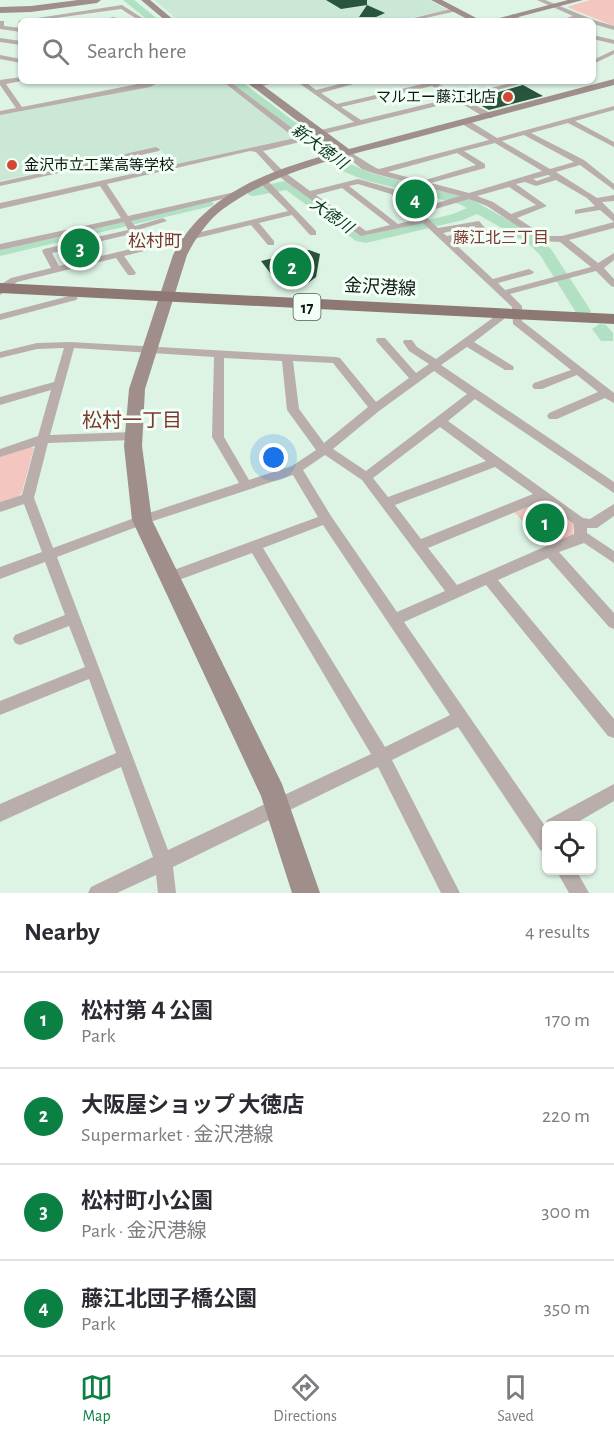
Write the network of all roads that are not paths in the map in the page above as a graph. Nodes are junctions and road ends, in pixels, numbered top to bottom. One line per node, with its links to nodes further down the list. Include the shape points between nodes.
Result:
1 (97, 0): 7 (street)
2 (146, 0): 14 (street)
3 (435, 0): 8 (street)
4 (540, 0): 6 (street)
5 (579, 0): 6 (street)
6 (556, 7): 9 (street); 10 (street)
7 (0, 10)
8 (455, 10): 11 (street); 16 (street)
9 (512, 16): 17 (street); 18 (street)
10 (580, 16): 19 (street); 20 (street)
11 (425, 17): 15 (street)
12 (64, 18): 13 (street, via 122,8)
13 (139, 18)
14 (167, 18)
15 (420, 18)
16 (472, 18)
17 (504, 18)
18 (516, 18)
19 (572, 18)
20 (585, 18)
21 (18, 21): 22 (street)
22 (1, 22): 25 (street, via 0,27)
23 (596, 22): 24 (street)
24 (614, 28)
25 (18, 30)
26 (596, 38): 29 (street)
27 (0, 40): 28 (street)
28 (11, 42): 30 (street); 31 (street)
29 (614, 42)
30 (18, 43)
31 (0, 48)
32 (614, 52): 35 (street)
33 (596, 54): 35 (street)
34 (0, 57): 36 (street)
35 (605, 58): 37 (street)
36 (18, 60)
37 (596, 61)
38 (596, 76): 41 (street)
39 (18, 80): 40 (street)
40 (1, 83): 53 (street)
41 (613, 83): 56 (street)
42 (147, 84): 53 (street)
43 (229, 84): 67 (street, via 301,139)
44 (254, 84): 60 (street)
45 (303, 84): 50 (street)
46 (349, 84): 50 (street)
47 (423, 84): 52 (street)
48 (434, 84): 51 (street)
49 (515, 84): 51 (street)
50 (315, 92): 52 (street)
51 (459, 98): 56 (street); 59 (street)
52 (336, 106): 59 (street)
53 (20, 109): 55 (street)
54 (613, 109): 57 (street)
55 (0, 113)
56 (489, 116): 58 (street)
57 (568, 120): 61 (street); 63 (street)
58 (465, 122): 64 (street); 69 (street)
59 (360, 123): 60 (street)
60 (320, 132): 69 (street)
61 (524, 132): 64 (street); 70 (street)
62 (614, 133): 63 (street)
63 (600, 137): 65 (street)
64 (496, 141): 68 (street); 71 (street)
65 (614, 145)
66 (156, 149): 78 (street)
67 (258, 150): 75 (street); 76 (street)
68 (459, 151): 72 (street); 79 (street, via 482,166)
69 (338, 155): 72 (street); 76 (street)
70 (581, 162): 71 (street); 81 (street)
71 (546, 171): 73 (street); 74 (street)
72 (379, 172): 79 (street)
73 (556, 177): 74 (street, via 536,184); 86 (street)
74 (525, 178): 77 (street)
75 (102, 183): 87 (street); 92 (street)
76 (271, 183): 82 (street); 83 (street); 88 (street)
77 (509, 183): 84 (street); 91 (street, via 543,206)
78 (0, 184)
79 (423, 184): 84 (street)
80 (343, 185): 82 (street); 89 (street, via 371,183 394,192); 98 (street)
81 (614, 188)
82 (309, 194): 98 (street, via 364,234)
83 (235, 195): 92 (street); 101 (street, via 217,207)
84 (466, 196): 89 (street); 91 (street, via 490,204)
85 (614, 198): 86 (street)
86 (598, 204): 90 (street); 93 (street)
87 (0, 206)
88 (294, 212): 95 (street); 100 (street)
89 (416, 212): 96 (street)
90 (578, 212)
91 (510, 217): 103 (street, via 543,239)
92 (126, 218): 99 (street); 105 (street)
93 (614, 219)
94 (163, 221): 99 (street)
95 (252, 222): 101 (street); 104 (street)
96 (431, 225): 98 (street); 102 (street); 102 (street, via 476,223 484,231)
97 (614, 225): 103 (street)
98 (397, 227)
99 (134, 230): 106 (street); 110 (street, via 47,251)
100 (313, 233)
101 (188, 238): 106 (street); 118 (street)
102 (447, 239): 113 (street)
103 (562, 239): 109 (street)
104 (271, 243)
105 (0, 247)
106 (145, 248): 107 (street)
107 (118, 254): 110 (street); 112 (street)
108 (614, 256): 109 (street)
109 (598, 268): 114 (street); 116 (street)
110 (56, 269): 115 (street, via 14,280)
111 (529, 272): 113 (street)
112 (131, 273)
113 (491, 282): 116 (street)
114 (614, 284)
115 (1, 290): 117 (main road, 金沢港線 / 17); 118 (main road, 金沢港線 / 17)
116 (503, 293): 119 (street, via 517,306)
117 (73, 298): 118 (main road, 金沢港線 / 17); 120 (street)
118 (166, 298): 119 (main road, 金沢港線 / 17); 127 (street)
119 (508, 315): 121 (main road, 金沢港線 / 17); 122 (main road, 金沢港線 / 17); 125 (street); 133 (street)
120 (0, 316)
121 (614, 319)
122 (614, 323)
123 (381, 340): 134 (street)
124 (408, 342): 131 (street)
125 (467, 342): 131 (street); 132 (street)
126 (70, 345): 127 (street); 129 (street, via 37,346); 135 (street)
127 (149, 349): 128 (street); 143 (street, via 137,389)
128 (219, 354): 130 (street); 150 (street, via 218,437)
129 (0, 355)
130 (287, 358): 140 (street, via 336,360); 145 (street, via 293,410)
131 (436, 365): 134 (street); 137 (street)
132 (509, 368)
133 (579, 371): 136 (street); 138 (street)
134 (416, 379): 140 (street)
135 (60, 384): 139 (street); 144 (street)
136 (538, 386)
137 (475, 394): 142 (street); 151 (street)
138 (610, 396): 141 (street)
139 (0, 401)
140 (375, 408): 145 (street)
141 (553, 416)
142 (440, 421): 147 (street); 149 (street)
143 (133, 436): 144 (street); 158 (street)
144 (43, 439): 146 (street); 153 (street)
145 (324, 450): 148 (street); 149 (street)
146 (0, 453)
147 (498, 461): 152 (street); 154 (street)
148 (296, 469): 150 (street); 157 (street)
149 (366, 477): 154 (street)
150 (246, 484): 158 (street)
151 (614, 488)
152 (544, 495): 159 (street); 162 (street)
153 (28, 498): 155 (street); 164 (street)
154 (386, 503): 162 (street)
155 (0, 507)
156 (614, 509): 159 (street, via 592,524)
157 (326, 519): 161 (street); 171 (street)
158 (142, 520): 164 (street); 168 (street)
159 (580, 522): 160 (street)
160 (581, 537): 163 (street); 165 (street)
161 (255, 546): 168 (street); 179 (street)
162 (419, 546): 169 (street)
163 (550, 551): 167 (street); 172 (street)
164 (48, 555): 166 (street); 170 (street)
165 (614, 558)
166 (0, 573)
167 (488, 577): 169 (street); 177 (street)
168 (168, 578): 181 (street)
169 (455, 593): 171 (street)
170 (72, 618): 173 (street); 174 (street)
171 (395, 619): 176 (street)
172 (614, 623)
173 (20, 639)
174 (93, 671): 175 (street); 178 (street)
175 (0, 708)
176 (461, 718): 179 (street); 184 (street)
177 (614, 731)
178 (126, 757): 182 (street); 185 (street)
179 (382, 757): 181 (street); 190 (street)
180 (614, 792): 183 (street)
181 (278, 808): 185 (street); 189 (street)
182 (0, 813)
183 (566, 821)
184 (542, 828)
185 (163, 861): 187 (street); 188 (street)
186 (568, 875): 191 (street)
187 (97, 893)
188 (167, 893)
189 (306, 893)
190 (451, 893)
191 (580, 893)

